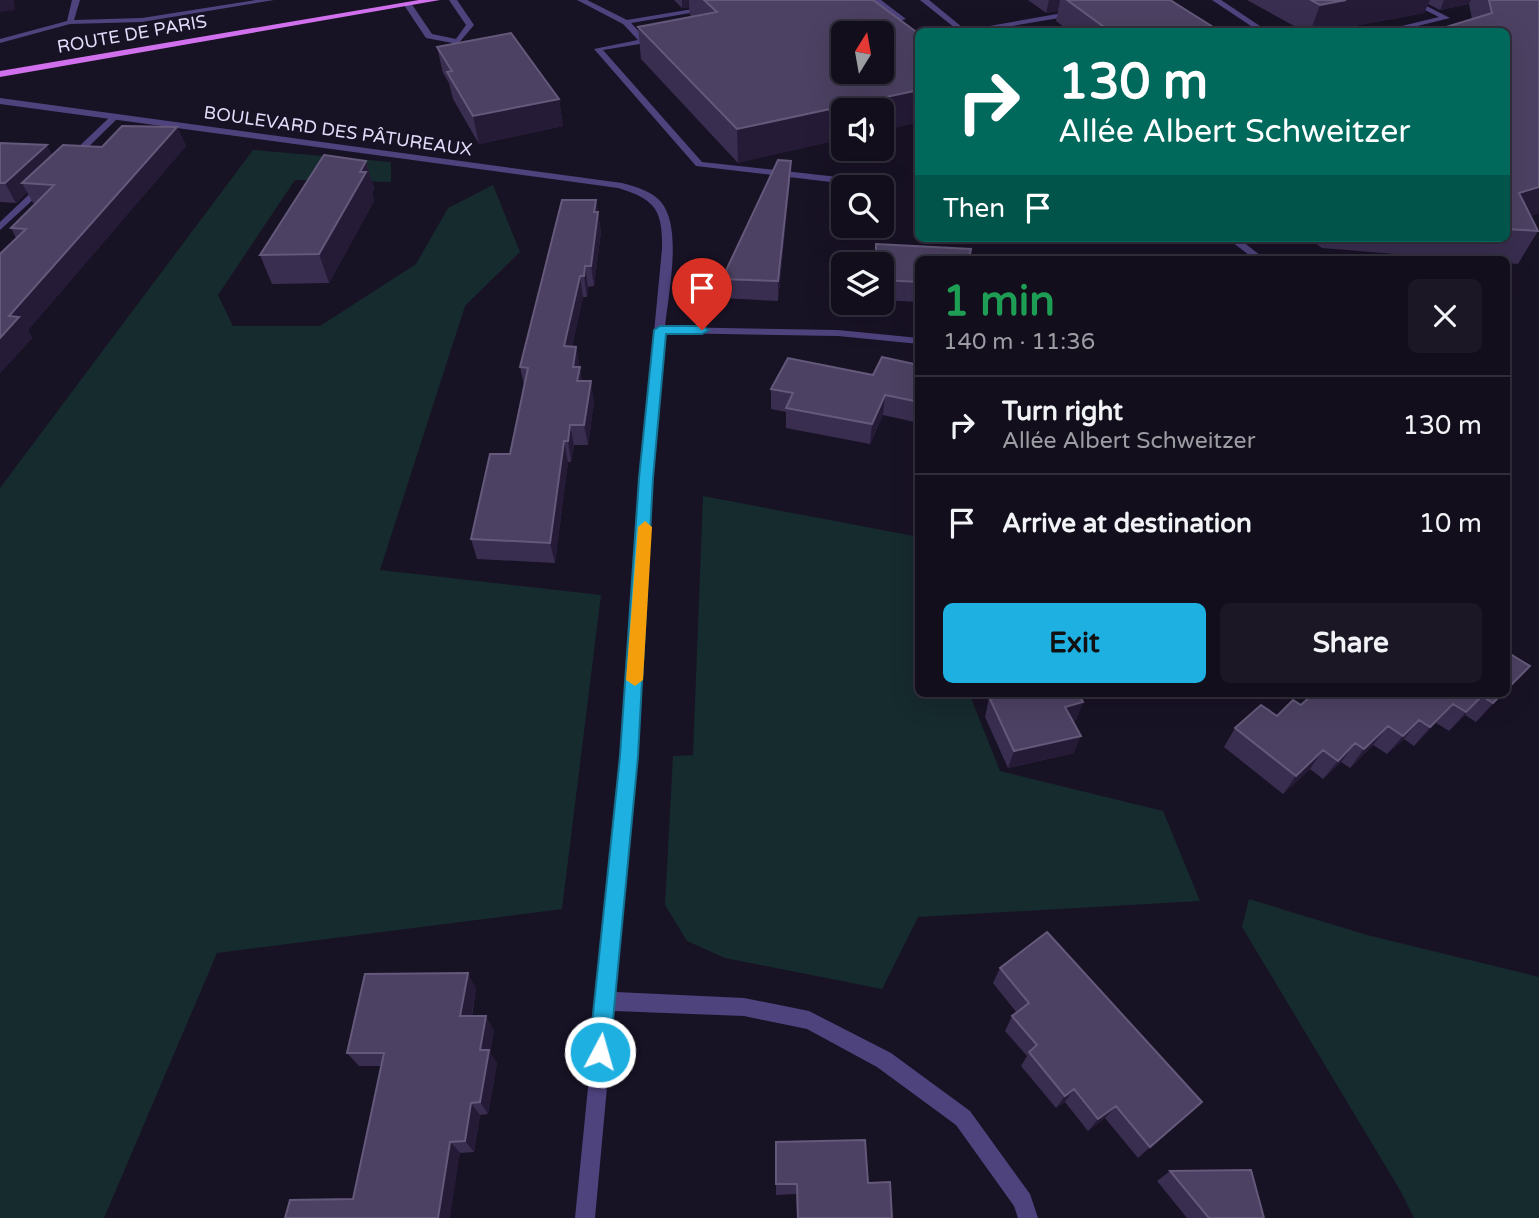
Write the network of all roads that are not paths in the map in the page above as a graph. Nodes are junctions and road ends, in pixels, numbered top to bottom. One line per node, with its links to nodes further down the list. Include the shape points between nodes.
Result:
1 (76, 0): 15 (street)
2 (270, 0): 15 (street, via 142,20)
3 (378, 0): 26 (main road, ROUTE DE PARIS)
4 (435, 0): 11 (main road, ROUTE DE PARIS)
5 (453, 0): 24 (street, via 470,25)
6 (581, 0): 16 (street)
7 (876, 0): 14 (street)
8 (925, 0): 18 (street)
9 (1216, 0): 21 (street)
10 (1409, 0): 22 (street, via 1446,18)
11 (408, 5): 24 (street, via 429,36); 27 (main road, ROUTE DE PARIS)
12 (717, 6): 16 (street)
13 (1081, 12): 17 (street)
14 (902, 19)
15 (71, 22): 23 (street)
16 (626, 22): 31 (street, via 643,41 598,49 699,164)
17 (1018, 22): 19 (street); 20 (street)
18 (960, 28)
19 (986, 28)
20 (1025, 28)
21 (1260, 28)
22 (1399, 28)
23 (0, 41)
24 (458, 42): 25 (street)
25 (464, 53)
26 (0, 62)
27 (0, 74)
28 (0, 101): 29 (street, BOULEVARD DES PÂTUREAUX)
29 (115, 117): 30 (street); 36 (street, BOULEVARD DES PÂTUREAUX, via 619,184 642,191 664,211 668,226)
30 (69, 160)
31 (831, 179)
32 (50, 180): 33 (street)
33 (0, 227)
34 (1238, 242): 35 (street)
35 (1256, 256)
36 (660, 330): 37 (street, via 838,333); 38 (street, via 629,756)
37 (915, 341)
38 (605, 1001): 39 (street); 40 (street, via 744,1007 809,1020 884,1060 963,1118 1023,1201)
39 (585, 1218)
40 (1028, 1218)

